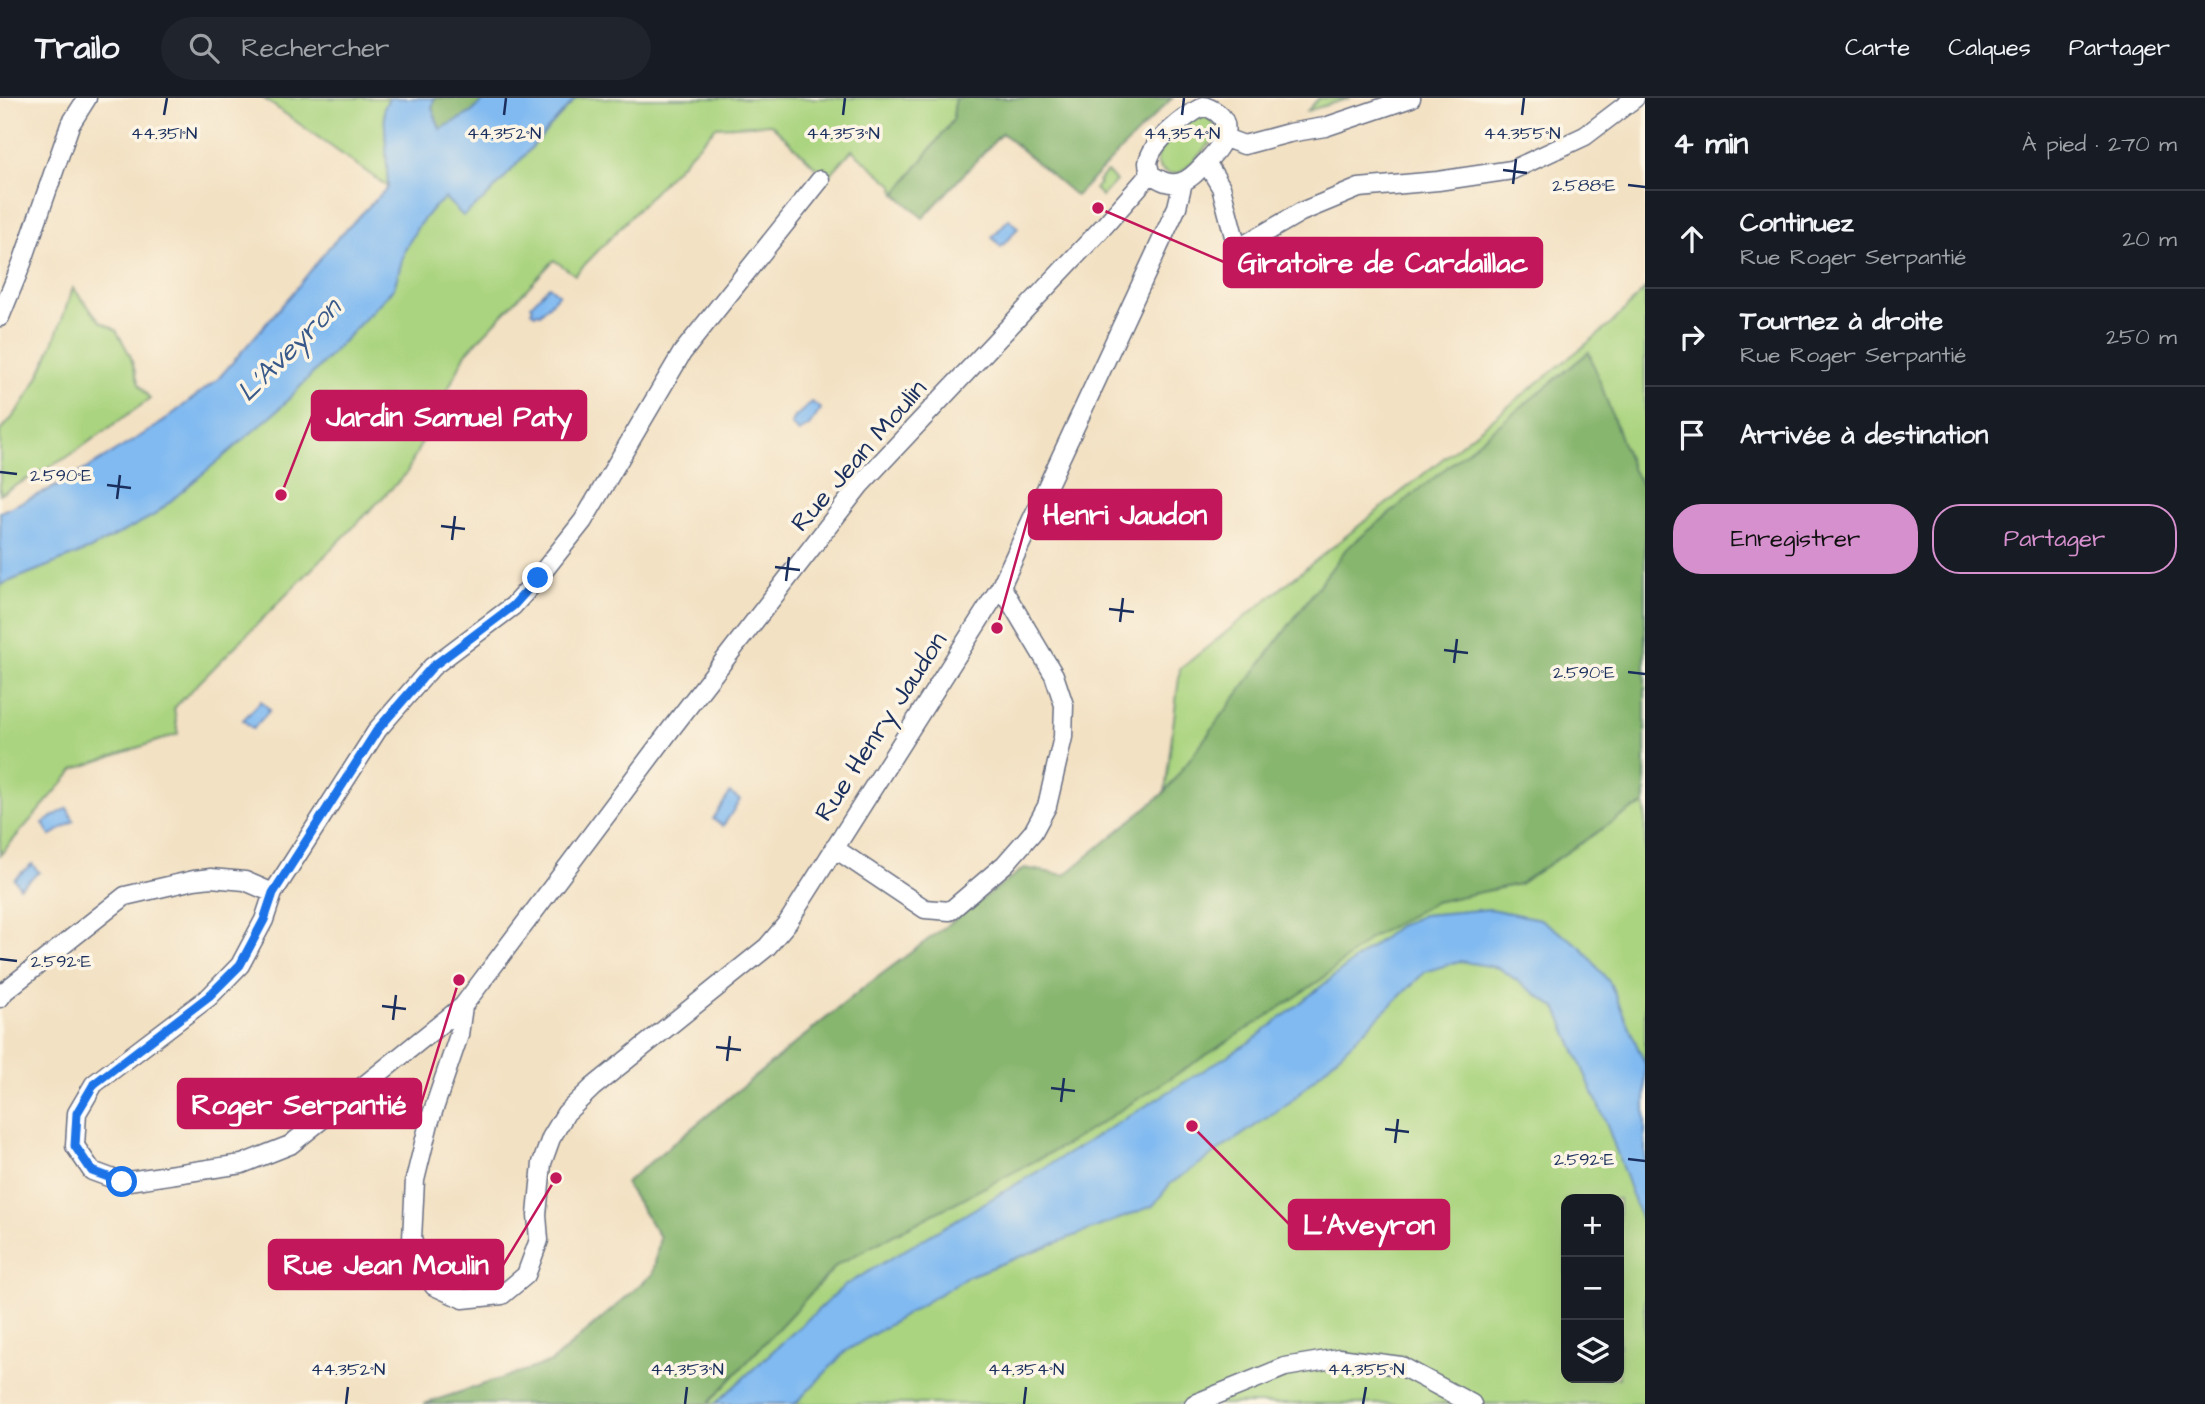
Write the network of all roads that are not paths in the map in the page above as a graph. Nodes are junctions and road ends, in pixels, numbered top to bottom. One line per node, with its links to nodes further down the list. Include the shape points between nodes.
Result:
1 (87, 98): 10 (street, via 70,125)
2 (1411, 98): 5 (street, via 1325,127 1244,145)
3 (1635, 98): 6 (street, via 1585,136 1512,170 1359,188 1301,212 1239,248 1221,187)
4 (1221, 104): 5 (street); 7 (street, via 1190,114 1161,140 1148,162)
5 (1225, 138): 6 (street)
6 (1206, 162): 9 (street)
7 (1150, 174): 9 (street, via 1166,184); 15 (street, Rue Jean Moulin, via 860,485)
8 (820, 180): 13 (street, via 682,353 583,521 513,606 432,667 378,729)
9 (1183, 182): 11 (street, Rue Henry Jaudon, via 1177,207)
10 (0, 317)
11 (1001, 586): 12 (street, Rue Henry Jaudon); 12 (street, Rue Henry Jaudon, via 1054,676 1065,705 1063,737 1047,806 1033,832 950,911 925,909)
12 (834, 848): 15 (street, Rue Jean Moulin, via 789,922 767,947 566,1113 542,1163 539,1240 526,1275 502,1296 463,1299 434,1286 412,1239 415,1180 459,1035)
13 (273, 893): 14 (street, via 245,881 211,878 125,896); 15 (street, via 240,965 209,996 94,1084 77,1113 75,1146 92,1171 122,1182 242,1164 290,1145)
14 (0, 998)
15 (463, 1006)
16 (1194, 1404): 17 (street, via 1285,1367 1339,1358 1401,1366)
17 (1472, 1404)

